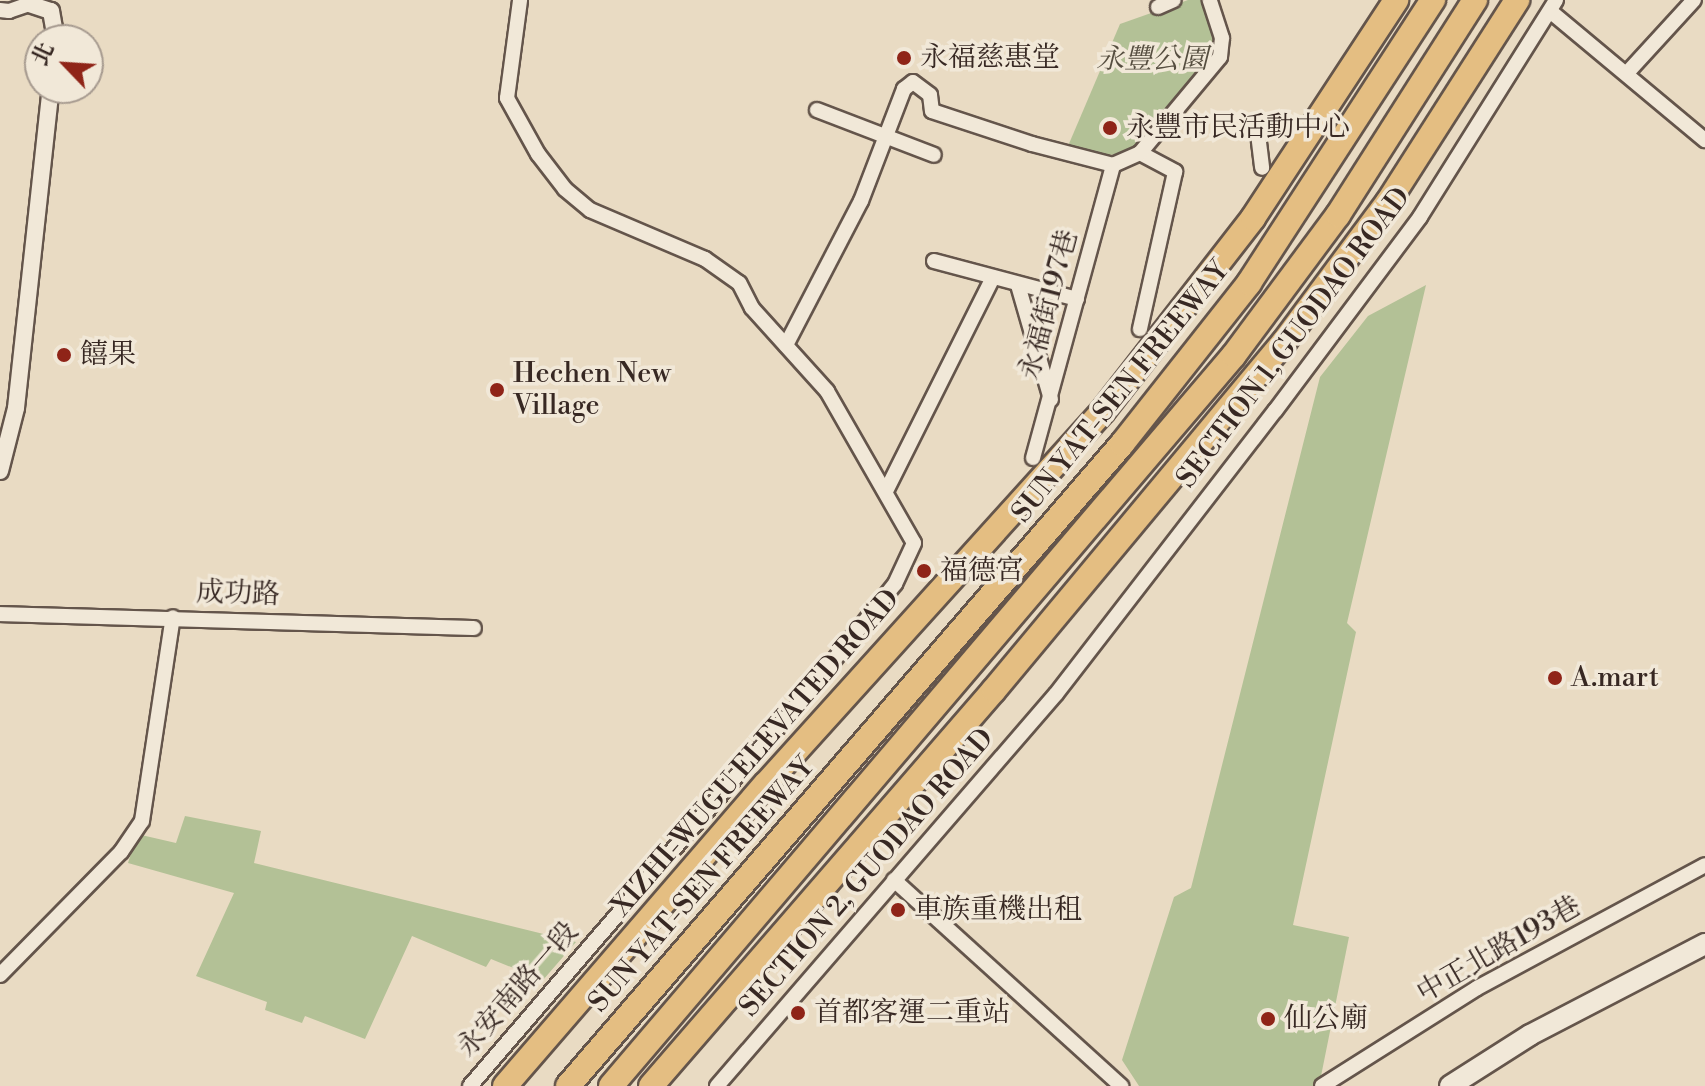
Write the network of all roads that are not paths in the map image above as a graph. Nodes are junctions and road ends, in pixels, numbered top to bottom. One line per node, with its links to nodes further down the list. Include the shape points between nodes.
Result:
1 (520, 0): 29 (street, via 507,98 538,154 565,189 590,210 705,259 739,283 752,308)
2 (1174, 0): 11 (street)
3 (1210, 0): 20 (street, via 1222,38 1220,57)
4 (1396, 0): 45 (highway, XIZHI-WUGU ELEVATED ROAD, via 1253,218 1103,411 766,784)
5 (1433, 0): 46 (highway, SUN YAT-SEN FREEWAY, via 1249,283 1122,444)
6 (1475, 0): 47 (highway, SUN YAT-SEN FREEWAY, via 1338,215 1234,355)
7 (1517, 0): 48 (highway, via 1388,202 1284,342 994,690)
8 (1694, 0): 14 (street)
9 (31, 2): 12 (street); 13 (street, via 51,11)
10 (1553, 6): 14 (street); 37 (street, SECTION 1, GUODAO ROAD, via 1420,217)
11 (1158, 7)
12 (0, 10)
13 (53, 24)
14 (1627, 73): 19 (street)
15 (49, 104): 32 (street, via 16,408)
16 (817, 110): 18 (street)
17 (1258, 134): 23 (street)
18 (885, 139): 21 (street); 22 (street, via 904,89 913,82 930,95 932,111); 29 (street, via 861,201)
19 (1705, 140)
20 (1140, 153): 22 (street); 28 (street, via 1175,172)
21 (934, 155)
22 (1113, 165): 27 (street, 永福街197巷)
23 (1262, 168)
24 (934, 261): 25 (street)
25 (993, 277): 26 (street); 33 (street)
26 (1018, 285): 27 (street); 30 (street)
27 (1077, 299): 30 (street, 永福街197巷)
28 (1140, 329)
29 (786, 345): 33 (street, via 827,391)
30 (1051, 399): 31 (street, 永福街197巷)
31 (1033, 458)
32 (0, 471)
33 (886, 491): 44 (street, 永安南路一段, via 914,543 895,584)
34 (0, 614): 35 (street, 成功路)
35 (173, 617): 36 (street, 成功路); 41 (street, via 142,821 121,852)
36 (474, 628)
37 (1056, 694): 39 (street, SECTION 2, GUODAO ROAD)
38 (1705, 865): 50 (street, 中正北路193巷, via 1477,988)
39 (894, 880): 42 (street); 49 (street, SECTION 2, GUODAO ROAD)
40 (1705, 944): 43 (main road, via 1530,1035)
41 (0, 975)
42 (1117, 1082)
43 (1459, 1085)
44 (470, 1086)
45 (505, 1086)
46 (568, 1086)
47 (611, 1086)
48 (651, 1086)
49 (717, 1086)
50 (1322, 1086)

